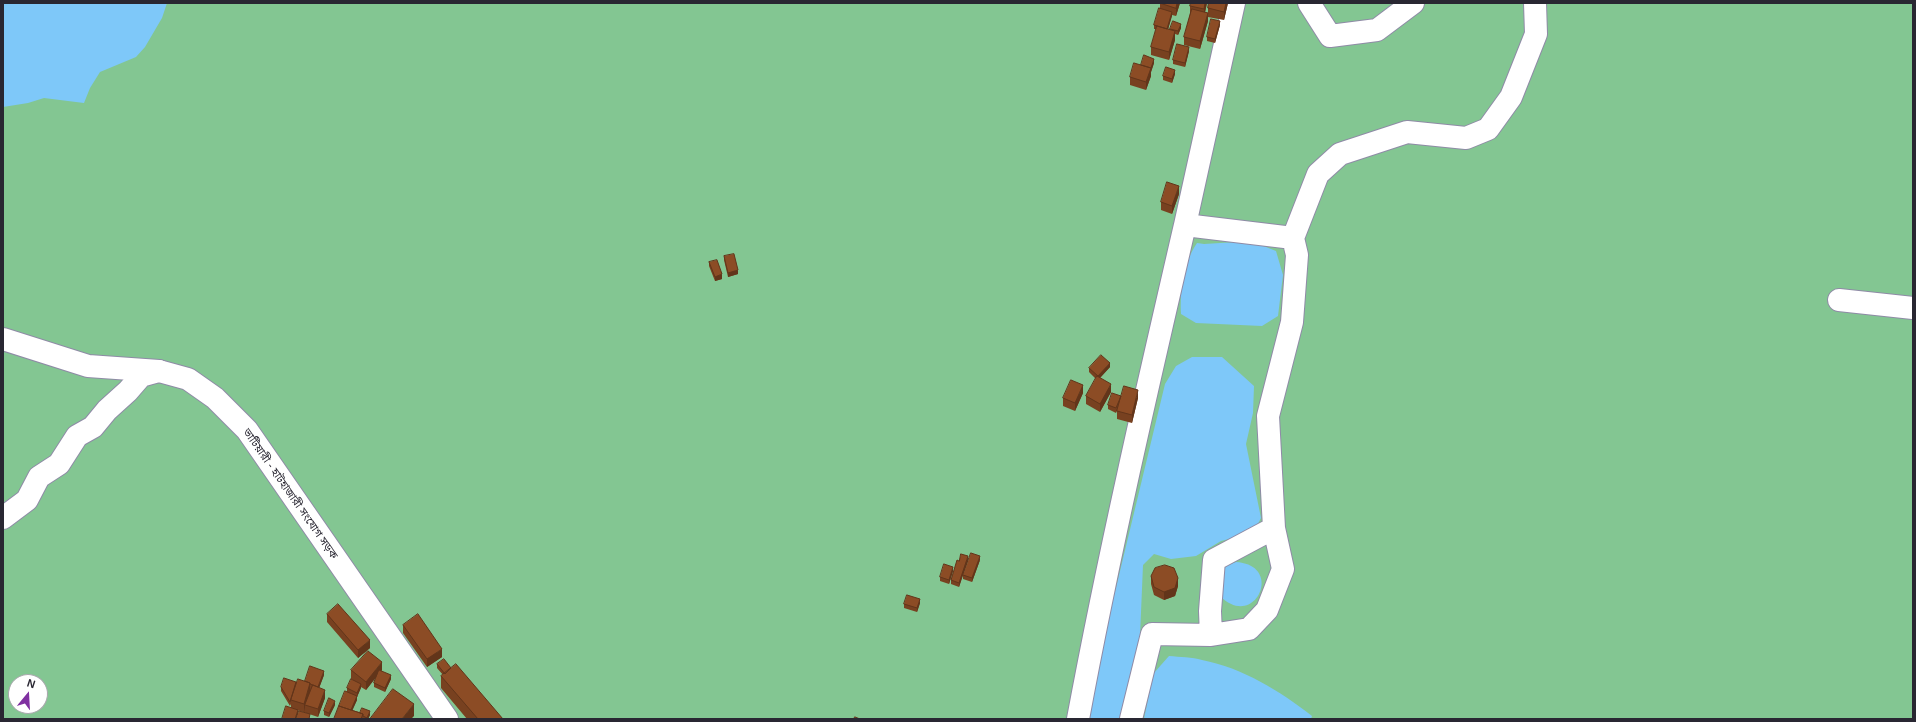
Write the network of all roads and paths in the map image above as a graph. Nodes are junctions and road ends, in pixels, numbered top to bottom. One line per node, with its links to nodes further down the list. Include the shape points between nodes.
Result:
1 (1234, 3): 5 (street)
2 (1309, 3): 3 (street, via 1330,36 1377,30)
3 (1413, 3)
4 (1535, 3): 6 (street, via 1536,34 1512,97 1488,129 1466,138 1406,132 1340,154 1318,174)
5 (1185, 225): 6 (street); 15 (street)
6 (1293, 238): 12 (street, via 1297,254 1292,322 1268,416)
7 (1839, 300): 8 (street)
8 (1913, 308)
9 (3, 338): 10 (street, ভাটিয়ারী - হাটহাজারী সংযোগ সড়ক, via 88,366)
10 (158, 371): 11 (street, via 141,376 93,427 77,436 59,464 39,477 27,500); 14 (street, ভাটিয়ারী - হাটহাজারী সংযোগ সড়ক, via 188,379 215,398 247,430)
11 (3, 518)
12 (1274, 528): 13 (street, via 1214,560); 13 (street, via 1283,569 1268,610 1249,629)
13 (1211, 635): 16 (street, via 1152,634)
14 (447, 719)
15 (1078, 719)
16 (1131, 719)

